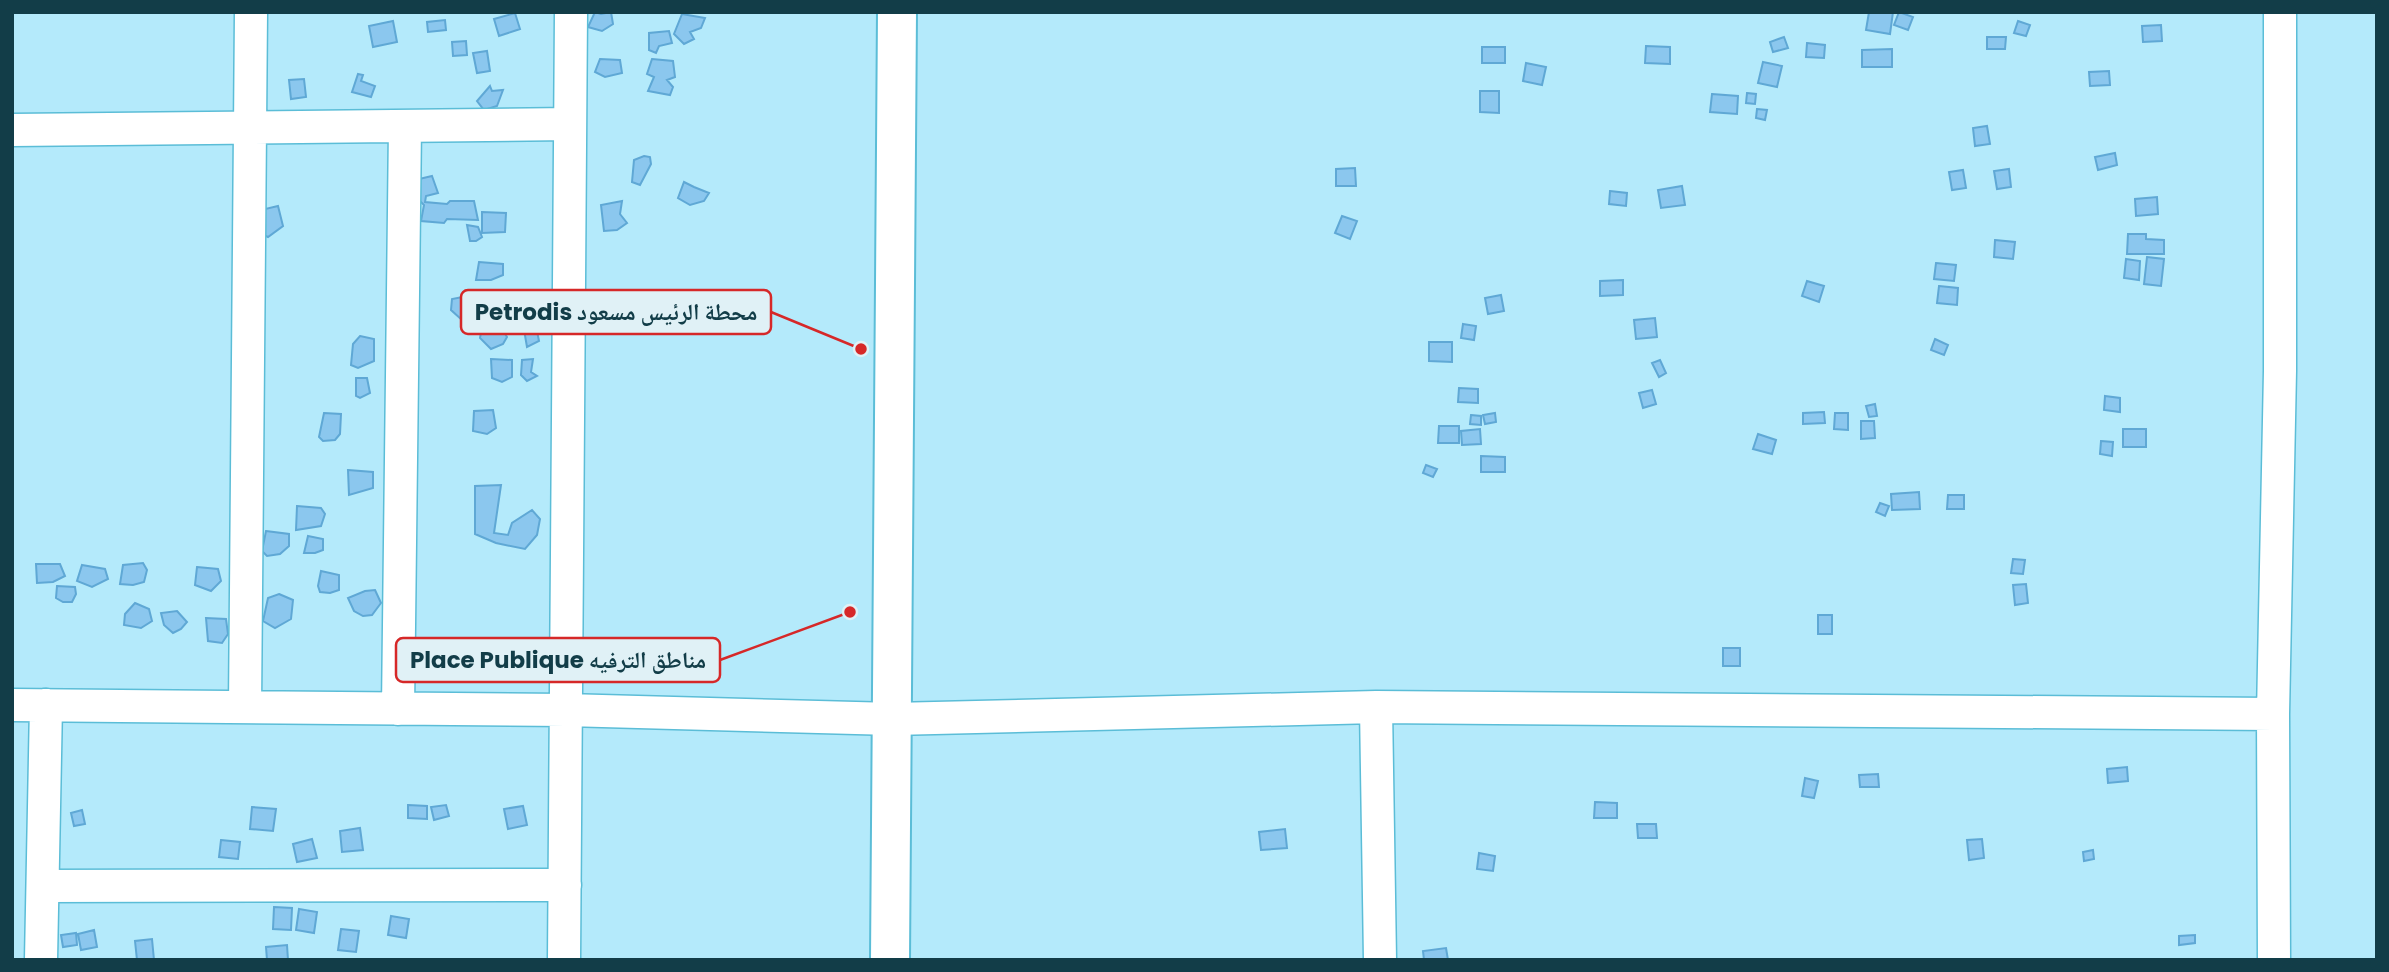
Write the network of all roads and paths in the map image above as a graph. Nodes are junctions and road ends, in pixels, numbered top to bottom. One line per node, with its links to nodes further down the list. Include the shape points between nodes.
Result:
1 (251, 12): 7 (street)
2 (571, 12): 5 (street)
3 (897, 12): 16 (main road)
4 (2280, 12): 15 (street, via 2280,371)
5 (570, 124): 6 (street); 14 (street)
6 (405, 126): 7 (street); 13 (street)
7 (251, 127): 8 (street); 11 (street)
8 (12, 130)
9 (12, 705): 10 (street)
10 (46, 705): 11 (street); 18 (street)
11 (245, 707): 13 (street)
12 (1377, 707): 15 (street); 16 (street); 22 (street)
13 (398, 709): 14 (street)
14 (566, 710): 16 (street); 17 (street)
15 (2273, 714): 23 (street)
16 (892, 719): 21 (main road)
17 (565, 885): 18 (street); 20 (street)
18 (44, 886): 19 (street)
19 (41, 960)
20 (564, 960)
21 (890, 960)
22 (1380, 960)
23 (2274, 960)

